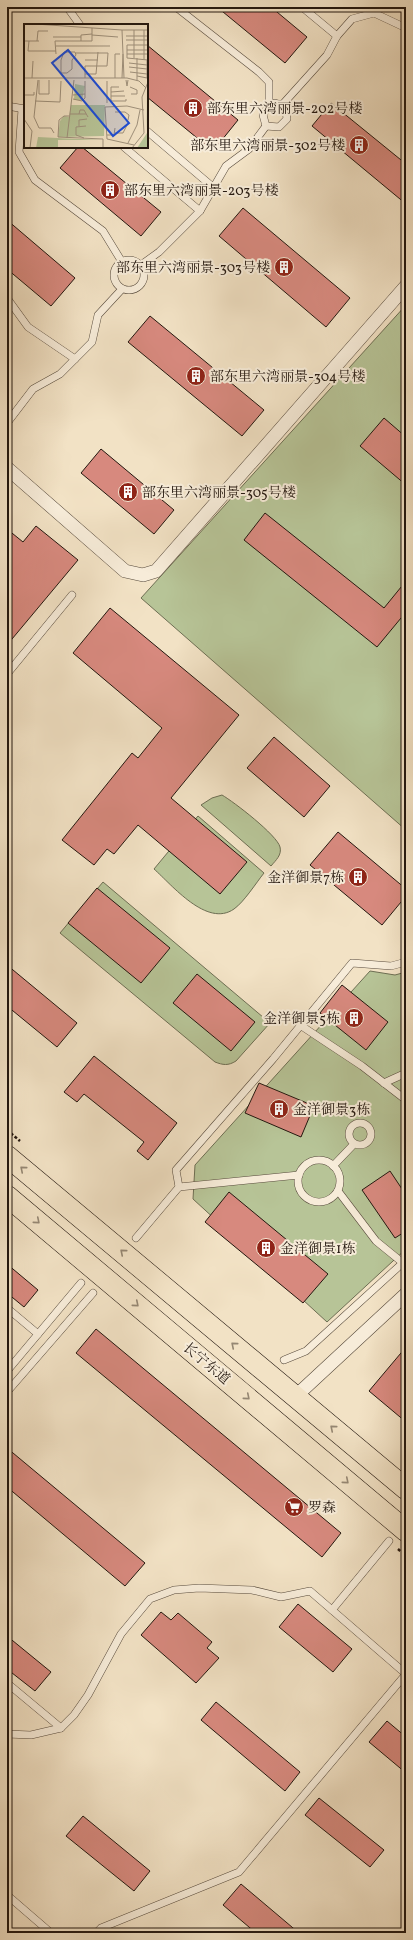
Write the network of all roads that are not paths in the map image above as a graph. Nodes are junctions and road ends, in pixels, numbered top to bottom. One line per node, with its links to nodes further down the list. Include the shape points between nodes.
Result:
1 (67, 7): 4 (lane)
2 (176, 7): 7 (lane, via 269,82)
3 (302, 7): 6 (lane)
4 (79, 24)
5 (406, 28): 6 (lane, via 374,13 352,19)
6 (337, 36): 8 (lane, via 327,55)
7 (269, 105): 8 (lane); 11 (lane, via 263,115)
8 (282, 105): 11 (lane, via 286,110 286,119 279,127)
9 (7, 106): 10 (lane)
10 (23, 109): 16 (lane, via 19,152 35,180 103,231)
11 (266, 126): 14 (lane, via 248,149 226,166)
12 (148, 132): 14 (lane)
13 (125, 148): 15 (lane)
14 (214, 188): 15 (lane)
15 (200, 211): 17 (lane, via 159,252)
16 (122, 262): 17 (lane, via 132,260); 19 (lane, via 115,269 114,279)
17 (141, 266): 19 (lane, via 145,274 142,284 134,290)
18 (406, 286): 23 (street, via 156,571 143,575 125,571)
19 (122, 289): 21 (lane, via 98,315 92,342)
20 (7, 298): 21 (lane, via 28,327)
21 (75, 360): 22 (lane, via 60,374 33,389)
22 (7, 423)
23 (7, 468)
24 (72, 595): 25 (lane)
25 (7, 674)
26 (406, 962): 27 (lane, via 392,966 352,963)
27 (300, 1025): 29 (lane); 35 (lane, via 176,1170)
28 (406, 1073): 29 (lane)
29 (384, 1082): 30 (lane)
30 (406, 1100)
31 (354, 1144): 33 (lane)
32 (7, 1156): 48 (main road, one-way to 32)
33 (333, 1166): 34 (lane, via 328,1162 314,1161 302,1168); 36 (lane, via 340,1178)
34 (299, 1175): 35 (lane); 36 (lane, via 302,1194 314,1202 328,1200)
35 (179, 1187): 38 (lane)
36 (338, 1191): 39 (lane, via 376,1241)
37 (7, 1196): 50 (main road, 长宁东道, one-way to 50)
38 (136, 1238)
39 (404, 1261): 45 (lane, via 306,1351)
40 (81, 1283): 44 (lane)
41 (93, 1293): 47 (lane)
42 (406, 1294): 48 (street)
43 (7, 1308): 44 (lane)
44 (38, 1334): 46 (lane)
45 (284, 1360)
46 (7, 1372)
47 (7, 1392)
48 (296, 1396): 49 (main road, one-way to 48)
49 (406, 1489)
50 (397, 1536): 51 (lane)
51 (332, 1610): 53 (lane, via 310,1592 281,1597 252,1590 200,1588 174,1590 150,1599 121,1634 88,1695 74,1715); 57 (lane, via 406,1674 238,1872 101,1928)
52 (7, 1683): 53 (lane)
53 (60, 1728): 54 (lane, via 31,1735)
54 (7, 1734)
55 (7, 1895): 56 (lane)
56 (51, 1933)
57 (96, 1933)

